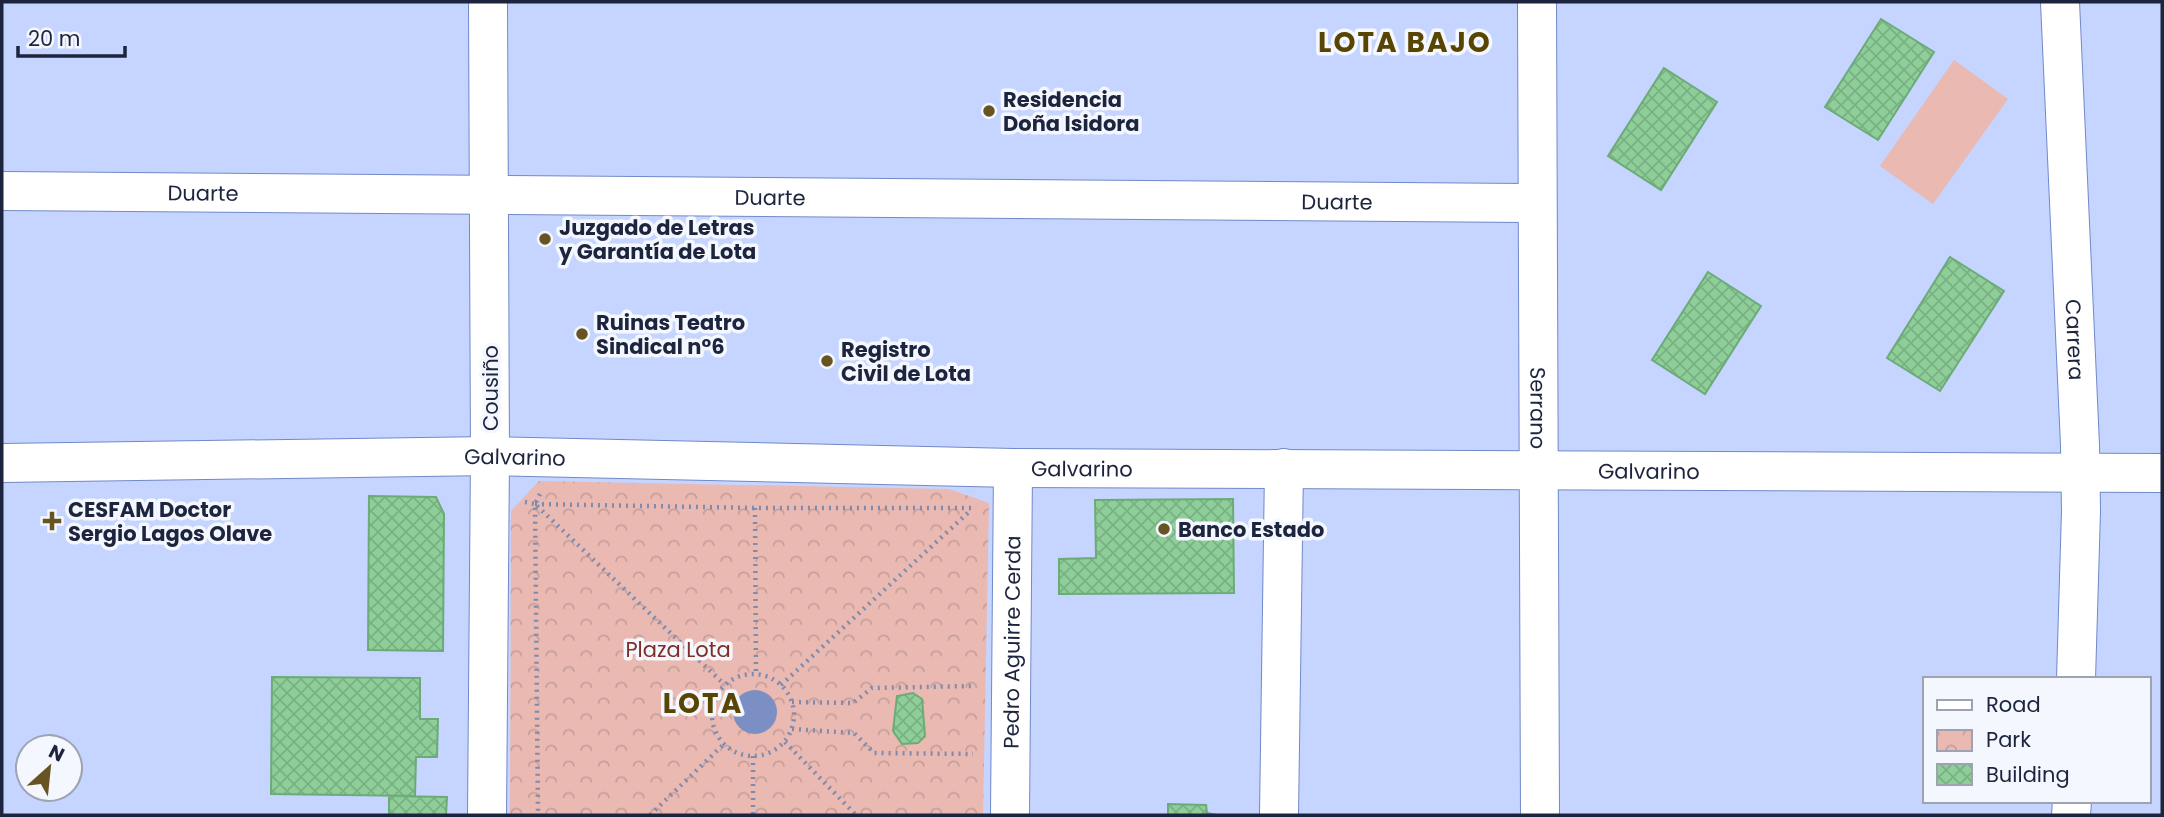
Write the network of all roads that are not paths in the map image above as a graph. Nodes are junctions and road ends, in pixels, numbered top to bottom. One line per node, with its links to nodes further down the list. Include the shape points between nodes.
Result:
1 (488, 2): 5 (street, Cousiño)
2 (1537, 2): 6 (street, Serrano)
3 (2060, 2): 11 (street, Carrera)
4 (2, 191): 5 (street, Duarte)
5 (489, 193): 6 (street, Duarte); 7 (street, Cousiño)
6 (1538, 203): 10 (street, Serrano)
7 (491, 456): 8 (street, Galvarino); 13 (street, Galvarino); 15 (street, Cousiño)
8 (2, 463)
9 (1284, 468): 10 (street, Galvarino); 13 (street, Galvarino); 17 (street)
10 (1539, 469): 11 (street, Galvarino); 18 (street, Serrano)
11 (2081, 471): 12 (street, Galvarino); 14 (street, Carrera)
12 (2162, 473)
13 (1012, 483): 16 (street, Pedro Aguirre Cerda)
14 (2076, 677)
15 (487, 815)
16 (1010, 815)
17 (1279, 815)
18 (1540, 815)

